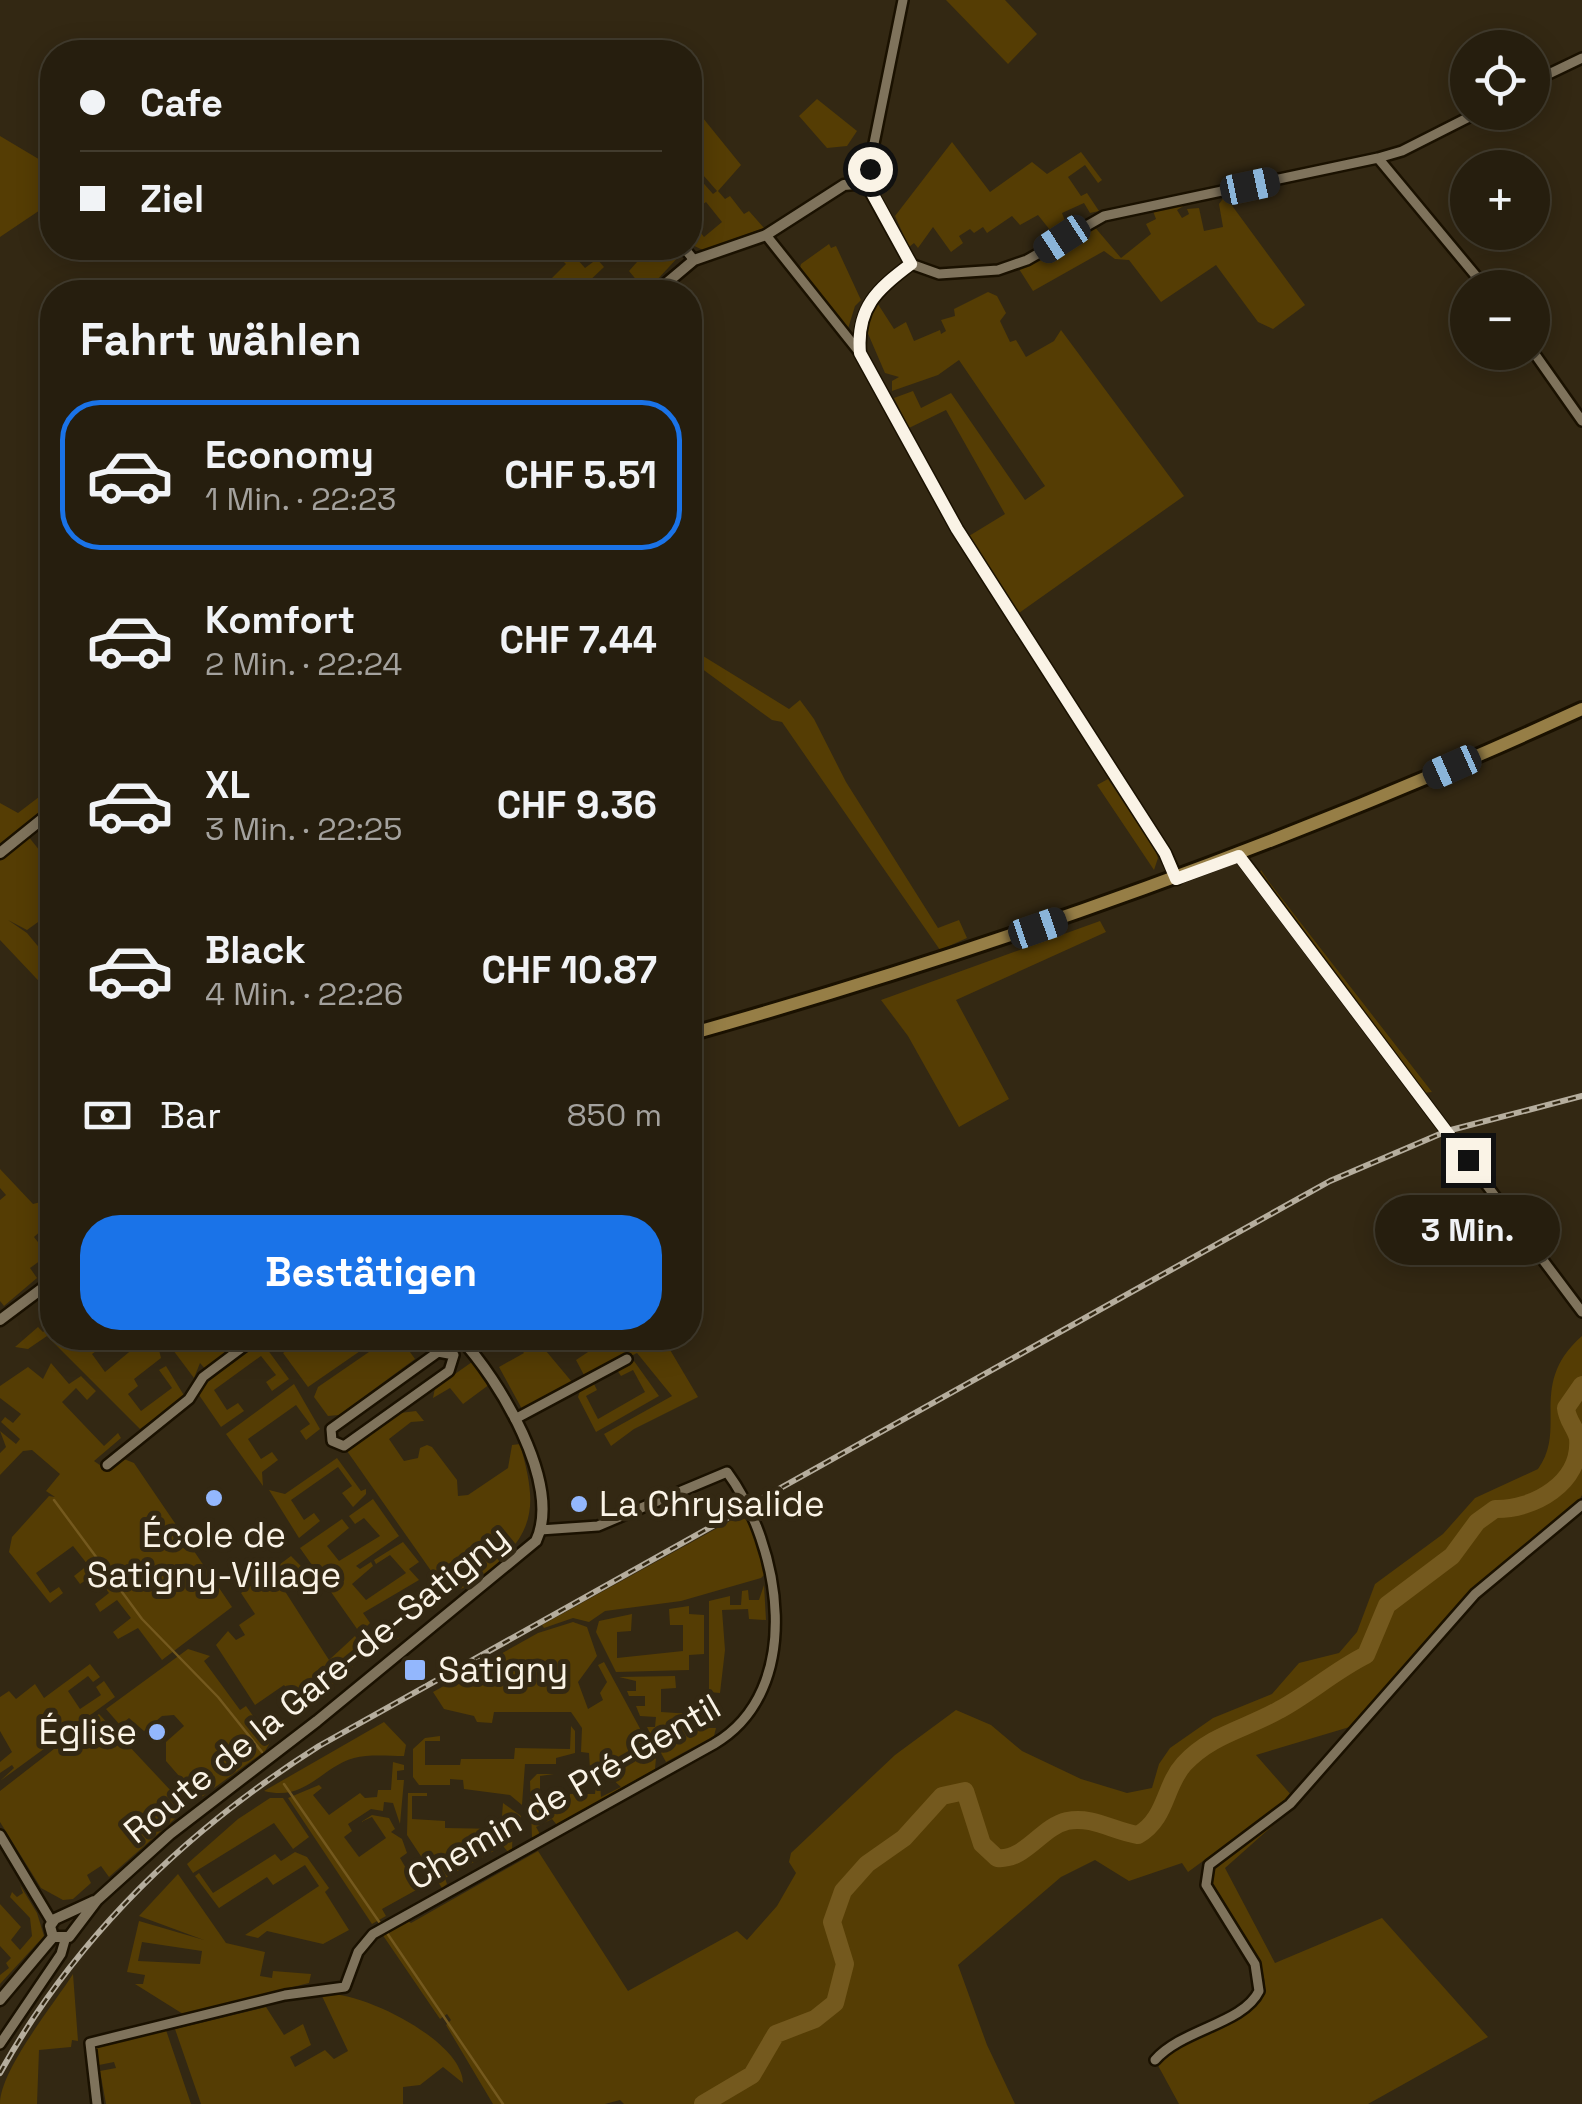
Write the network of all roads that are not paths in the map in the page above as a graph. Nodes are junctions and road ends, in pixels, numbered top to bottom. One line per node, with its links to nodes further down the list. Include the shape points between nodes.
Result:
1 (903, 0): 6 (street)
2 (1582, 58): 3 (street)
3 (1550, 73)
4 (1450, 127): 5 (street)
5 (1378, 158): 10 (street, via 1104,216 998,270 939,274); 11 (street)
6 (866, 182): 7 (street, via 844,185); 10 (street)
7 (766, 235): 8 (street); 13 (street)
8 (702, 257)
9 (694, 260): 12 (street)
10 (911, 264): 13 (street, via 867,304)
11 (1471, 270)
12 (670, 280)
13 (860, 353): 20 (street, via 957,529)
14 (1546, 370): 15 (street)
15 (1582, 421)
16 (1582, 709): 19 (main road)
17 (40, 821): 18 (street)
18 (0, 853)
19 (1239, 856): 20 (main road); 23 (street)
20 (1176, 879): 21 (main road, via 939,962)
21 (702, 1031)
22 (40, 1290): 24 (street)
23 (1582, 1312)
24 (0, 1320)
25 (239, 1350): 33 (street)
26 (458, 1350): 28 (street)
27 (471, 1350): 32 (street, Route de la Gare-de-Satigny)
28 (454, 1355): 30 (street, via 442,1351); 31 (street, via 453,1368)
29 (627, 1359): 32 (street)
30 (426, 1361): 31 (street); 31 (street, via 332,1429 334,1444 344,1446)
31 (440, 1378)
32 (515, 1419): 35 (street, Route de la Gare-de-Satigny, via 537,1481)
33 (107, 1465)
34 (1582, 1505): 42 (street, via 1475,1594 1290,1804 1212,1860 1206,1885 1256,1964 1259,1991 1242,2010 1172,2042)
35 (540, 1530): 37 (street, Route de la Gare-de-Satigny, via 533,1544 204,1805); 43 (street, Chemin de Pré-Gentil, via 598,1526 727,1472 756,1521 770,1566 772,1658 746,1718 727,1736 383,1928 362,1945 346,1986 90,2043)
36 (0, 1835): 38 (street)
37 (97, 1900): 38 (street, Route de la Gare-de-Satigny); 39 (street, Route de la Gare-de-Satigny)
38 (58, 1920): 39 (street); 39 (street)
39 (64, 1935): 40 (street, Route de la Gare-de-Satigny); 41 (street, via 62,1954)
40 (0, 2000)
41 (0, 2044)
42 (1155, 2060)
43 (96, 2104)

